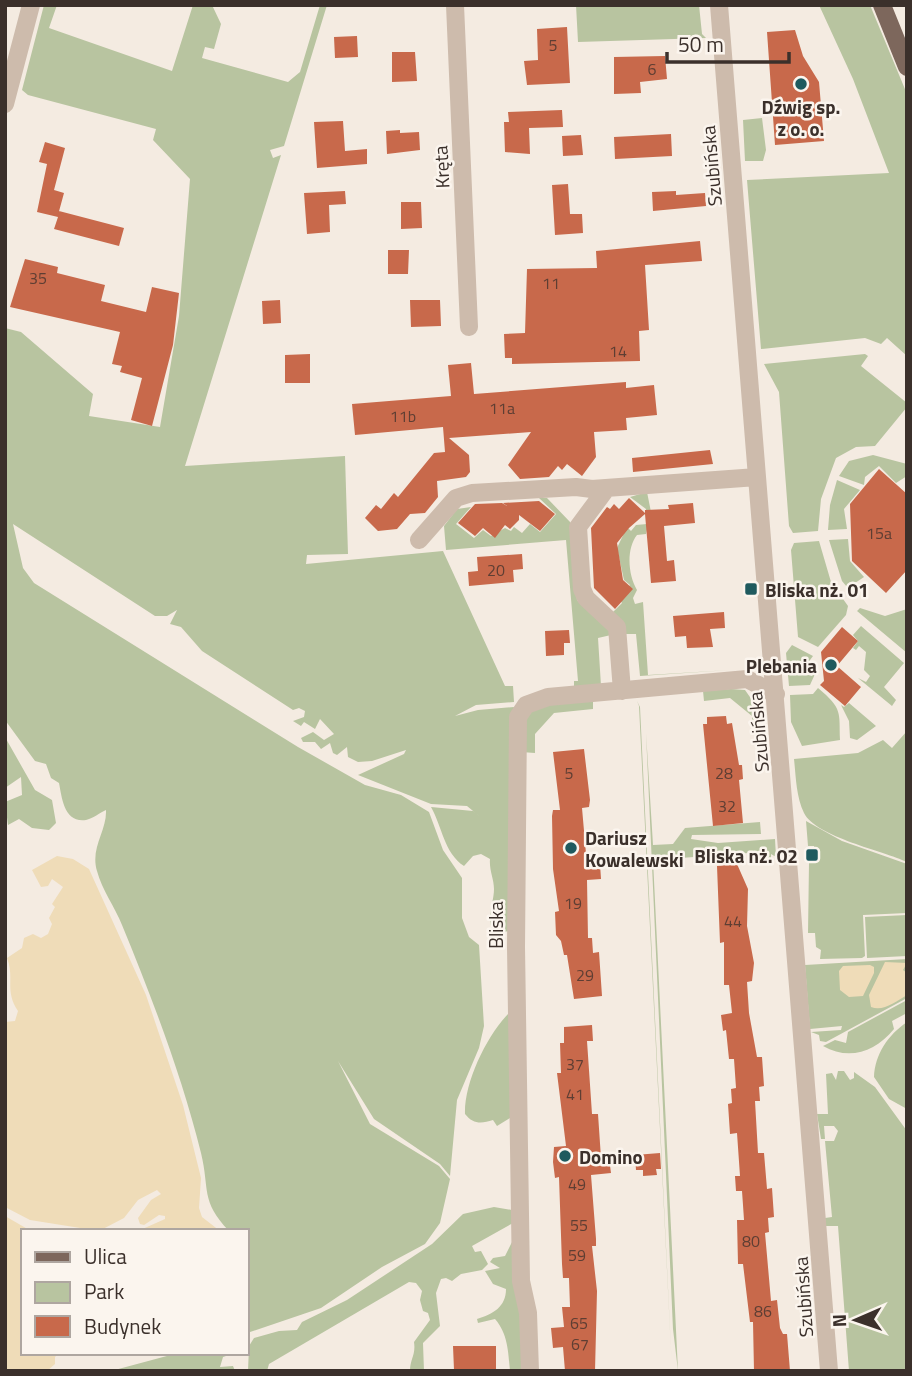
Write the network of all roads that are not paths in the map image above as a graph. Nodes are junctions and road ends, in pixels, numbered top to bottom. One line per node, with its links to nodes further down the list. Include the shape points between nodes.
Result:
1 (31, 5): 6 (street)
2 (455, 5): 7 (street, Kręta)
3 (719, 5): 8 (street, Szubińska)
4 (882, 5): 5 (main road)
5 (907, 67)
6 (5, 104)
7 (469, 327)
8 (757, 477): 9 (street); 11 (street, Szubińska)
9 (607, 488): 10 (street, via 465,494 448,506); 13 (street, via 578,527 582,589 617,628)
10 (419, 540)
11 (771, 652): 12 (street); 14 (street, Szubińska)
12 (747, 679): 13 (street, Bliska); 14 (street)
13 (622, 691): 15 (street, Bliska, via 540,698 526,705 517,721 521,1281 528,1314)
14 (776, 694): 16 (street, Szubińska)
15 (530, 1371)
16 (830, 1371)

